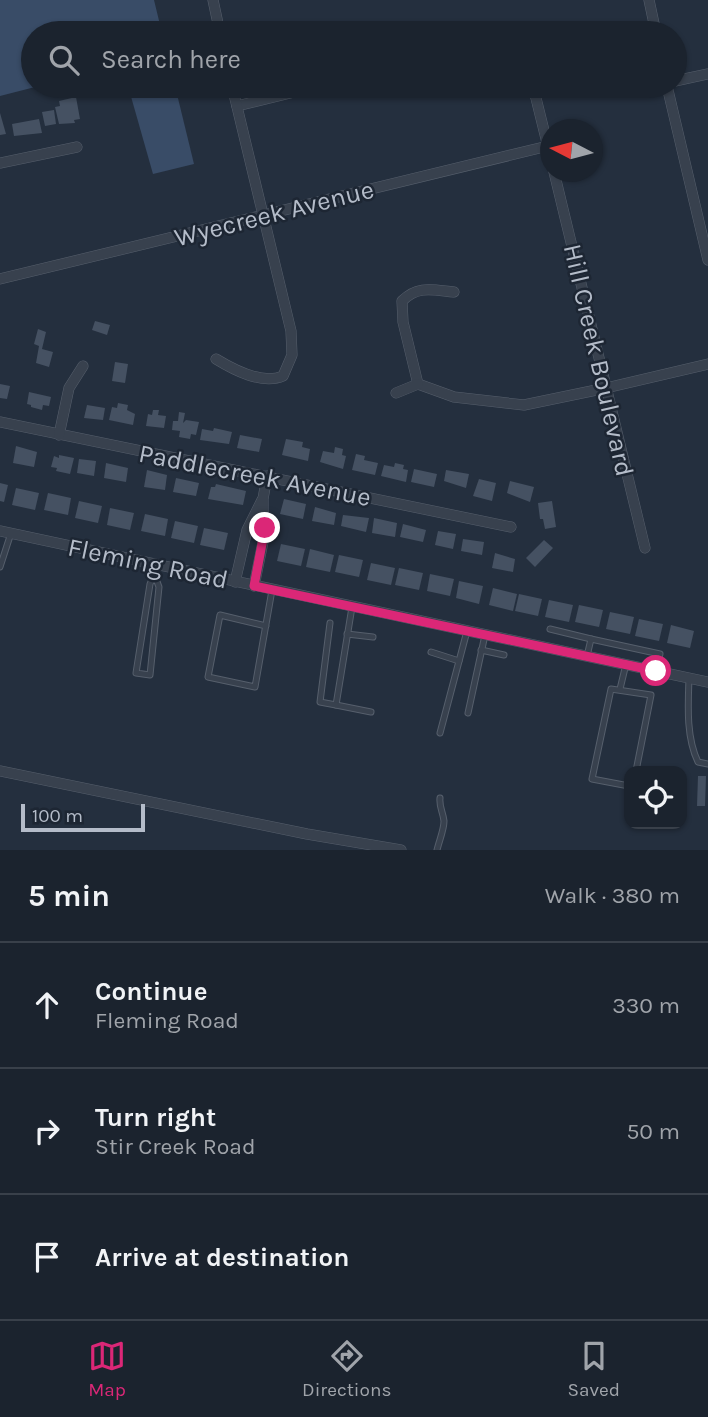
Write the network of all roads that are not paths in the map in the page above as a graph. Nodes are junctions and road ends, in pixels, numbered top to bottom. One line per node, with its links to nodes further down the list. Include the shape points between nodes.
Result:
1 (212, 0): 3 (street)
2 (649, 0): 4 (street)
3 (217, 21)
4 (653, 21)
5 (708, 74): 6 (street)
6 (687, 78)
7 (235, 98): 11 (street)
8 (270, 98): 11 (street)
9 (536, 98): 12 (street)
10 (670, 98): 18 (street)
11 (237, 106): 17 (street)
12 (541, 119)
13 (77, 147): 15 (street)
14 (540, 153): 17 (street, Wyecreek Avenue)
15 (0, 163)
16 (556, 182): 25 (street, Hill Creek Boulevard)
17 (263, 215): 19 (street, Wyecreek Avenue); 21 (street, via 291,331 292,355 283,376 275,379 237,373)
18 (708, 260)
19 (0, 279)
20 (454, 292): 24 (street, via 411,292 402,301)
21 (216, 359)
22 (708, 364): 25 (street)
23 (83, 366): 28 (street, via 69,388)
24 (418, 384): 25 (street, via 454,397 524,405); 26 (street)
25 (606, 388): 33 (street, Hill Creek Boulevard)
26 (396, 393)
27 (0, 422): 28 (street, Paddlecreek Avenue)
28 (59, 435): 29 (street, Paddlecreek Avenue)
29 (267, 477): 30 (street); 31 (street, Paddlecreek Avenue)
30 (263, 499): 36 (street, via 247,530); 37 (street, via 265,528)
31 (511, 527)
32 (5, 532): 34 (lane); 35 (street, Fleming Road)
33 (645, 548)
34 (0, 567)
35 (156, 571): 35 (lane, via 136,673 150,676 159,587); 36 (street, Fleming Road)
36 (234, 582): 37 (street, Fleming Road)
37 (254, 586): 38 (street, Fleming Road)
38 (272, 590): 39 (street, Fleming Road); 41 (lane)
39 (352, 607): 43 (street, Fleming Road); 44 (lane)
40 (330, 623): 58 (lane, via 320,702)
41 (266, 626): 41 (lane, via 220,615 208,677 255,687)
42 (550, 629): 47 (lane)
43 (467, 631): 45 (street, Fleming Road); 52 (lane)
44 (347, 634): 46 (lane); 58 (lane)
45 (485, 635): 48 (lane); 51 (street, Fleming Road)
46 (373, 638)
47 (591, 639): 51 (lane); 54 (lane, via 660,654)
48 (481, 650): 50 (lane); 60 (lane)
49 (431, 652): 52 (lane)
50 (504, 655)
51 (587, 656): 53 (street, Fleming Road)
52 (459, 661): 61 (lane)
53 (626, 664): 54 (street, Fleming Road); 57 (lane)
54 (656, 671): 55 (street, Fleming Road)
55 (689, 678): 56 (street, Fleming Road); 62 (lane, via 692,750 698,762)
56 (708, 682)
57 (620, 689): 63 (lane, via 651,695); 65 (lane, via 611,689 592,779)
58 (336, 705): 59 (lane)
59 (371, 712)
60 (468, 713)
61 (440, 733)
62 (708, 764)
63 (637, 766)
64 (0, 771): 67 (street)
65 (624, 785)
66 (440, 797): 68 (lane, via 444,826)
67 (401, 850)
68 (437, 850)

